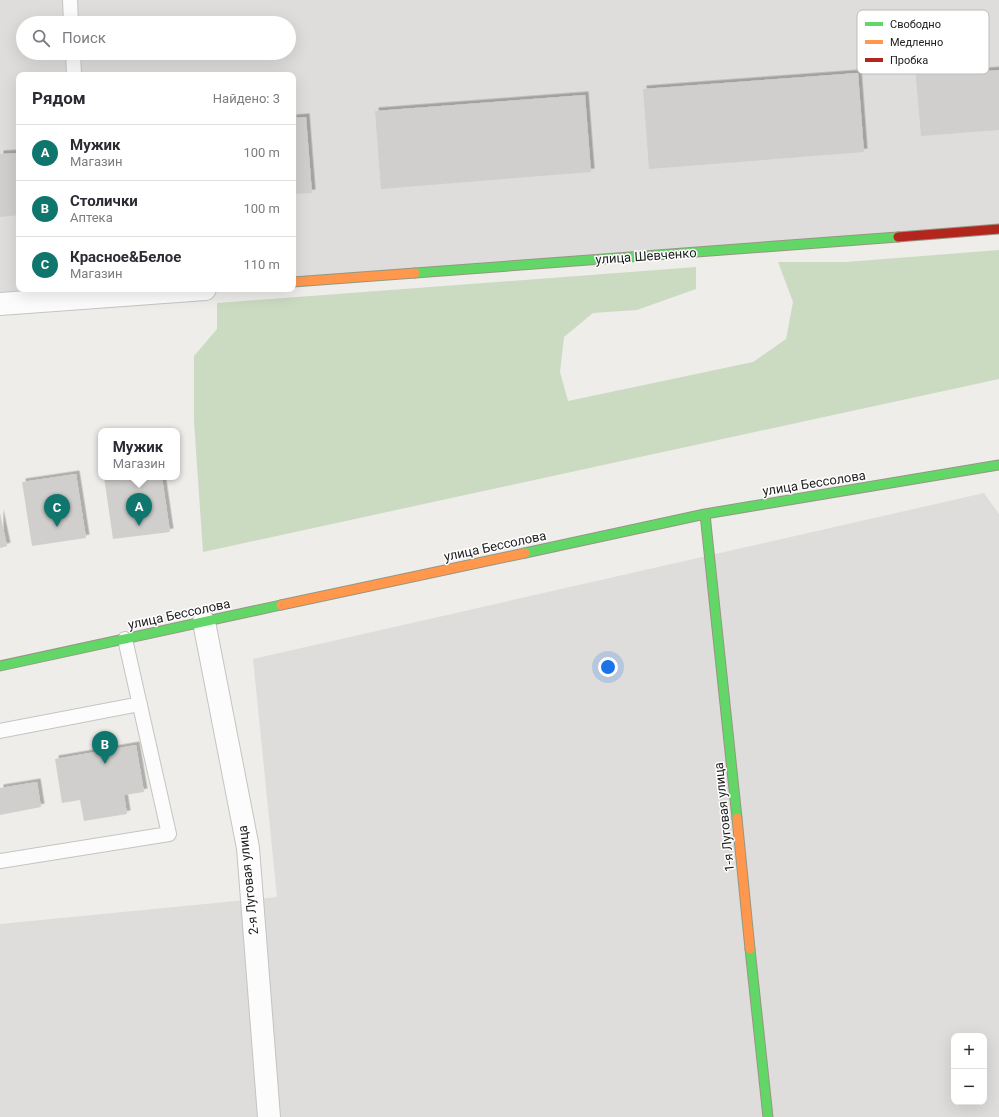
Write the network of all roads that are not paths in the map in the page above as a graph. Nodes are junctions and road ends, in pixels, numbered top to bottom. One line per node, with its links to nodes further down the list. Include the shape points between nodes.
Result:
1 (70, 0): 2 (lane)
2 (71, 16)
3 (73, 60): 4 (lane)
4 (74, 72)
5 (999, 229): 6 (street, улица Шевченко)
6 (296, 282)
7 (121, 292): 8 (street)
8 (65, 294): 9 (street)
9 (0, 304)
10 (999, 465): 11 (street, улица Бессолова)
11 (705, 514): 12 (street, улица Бессолова); 19 (street, 1-я Луговая улица)
12 (204, 622): 13 (street, улица Бессолова); 18 (street, 2-я Луговая улица, via 248,848)
13 (125, 639): 14 (street, улица Бессолова); 15 (lane)
14 (0, 666)
15 (140, 704): 16 (lane); 17 (lane, via 169,834)
16 (0, 731)
17 (0, 861)
18 (269, 1117)
19 (768, 1117)

